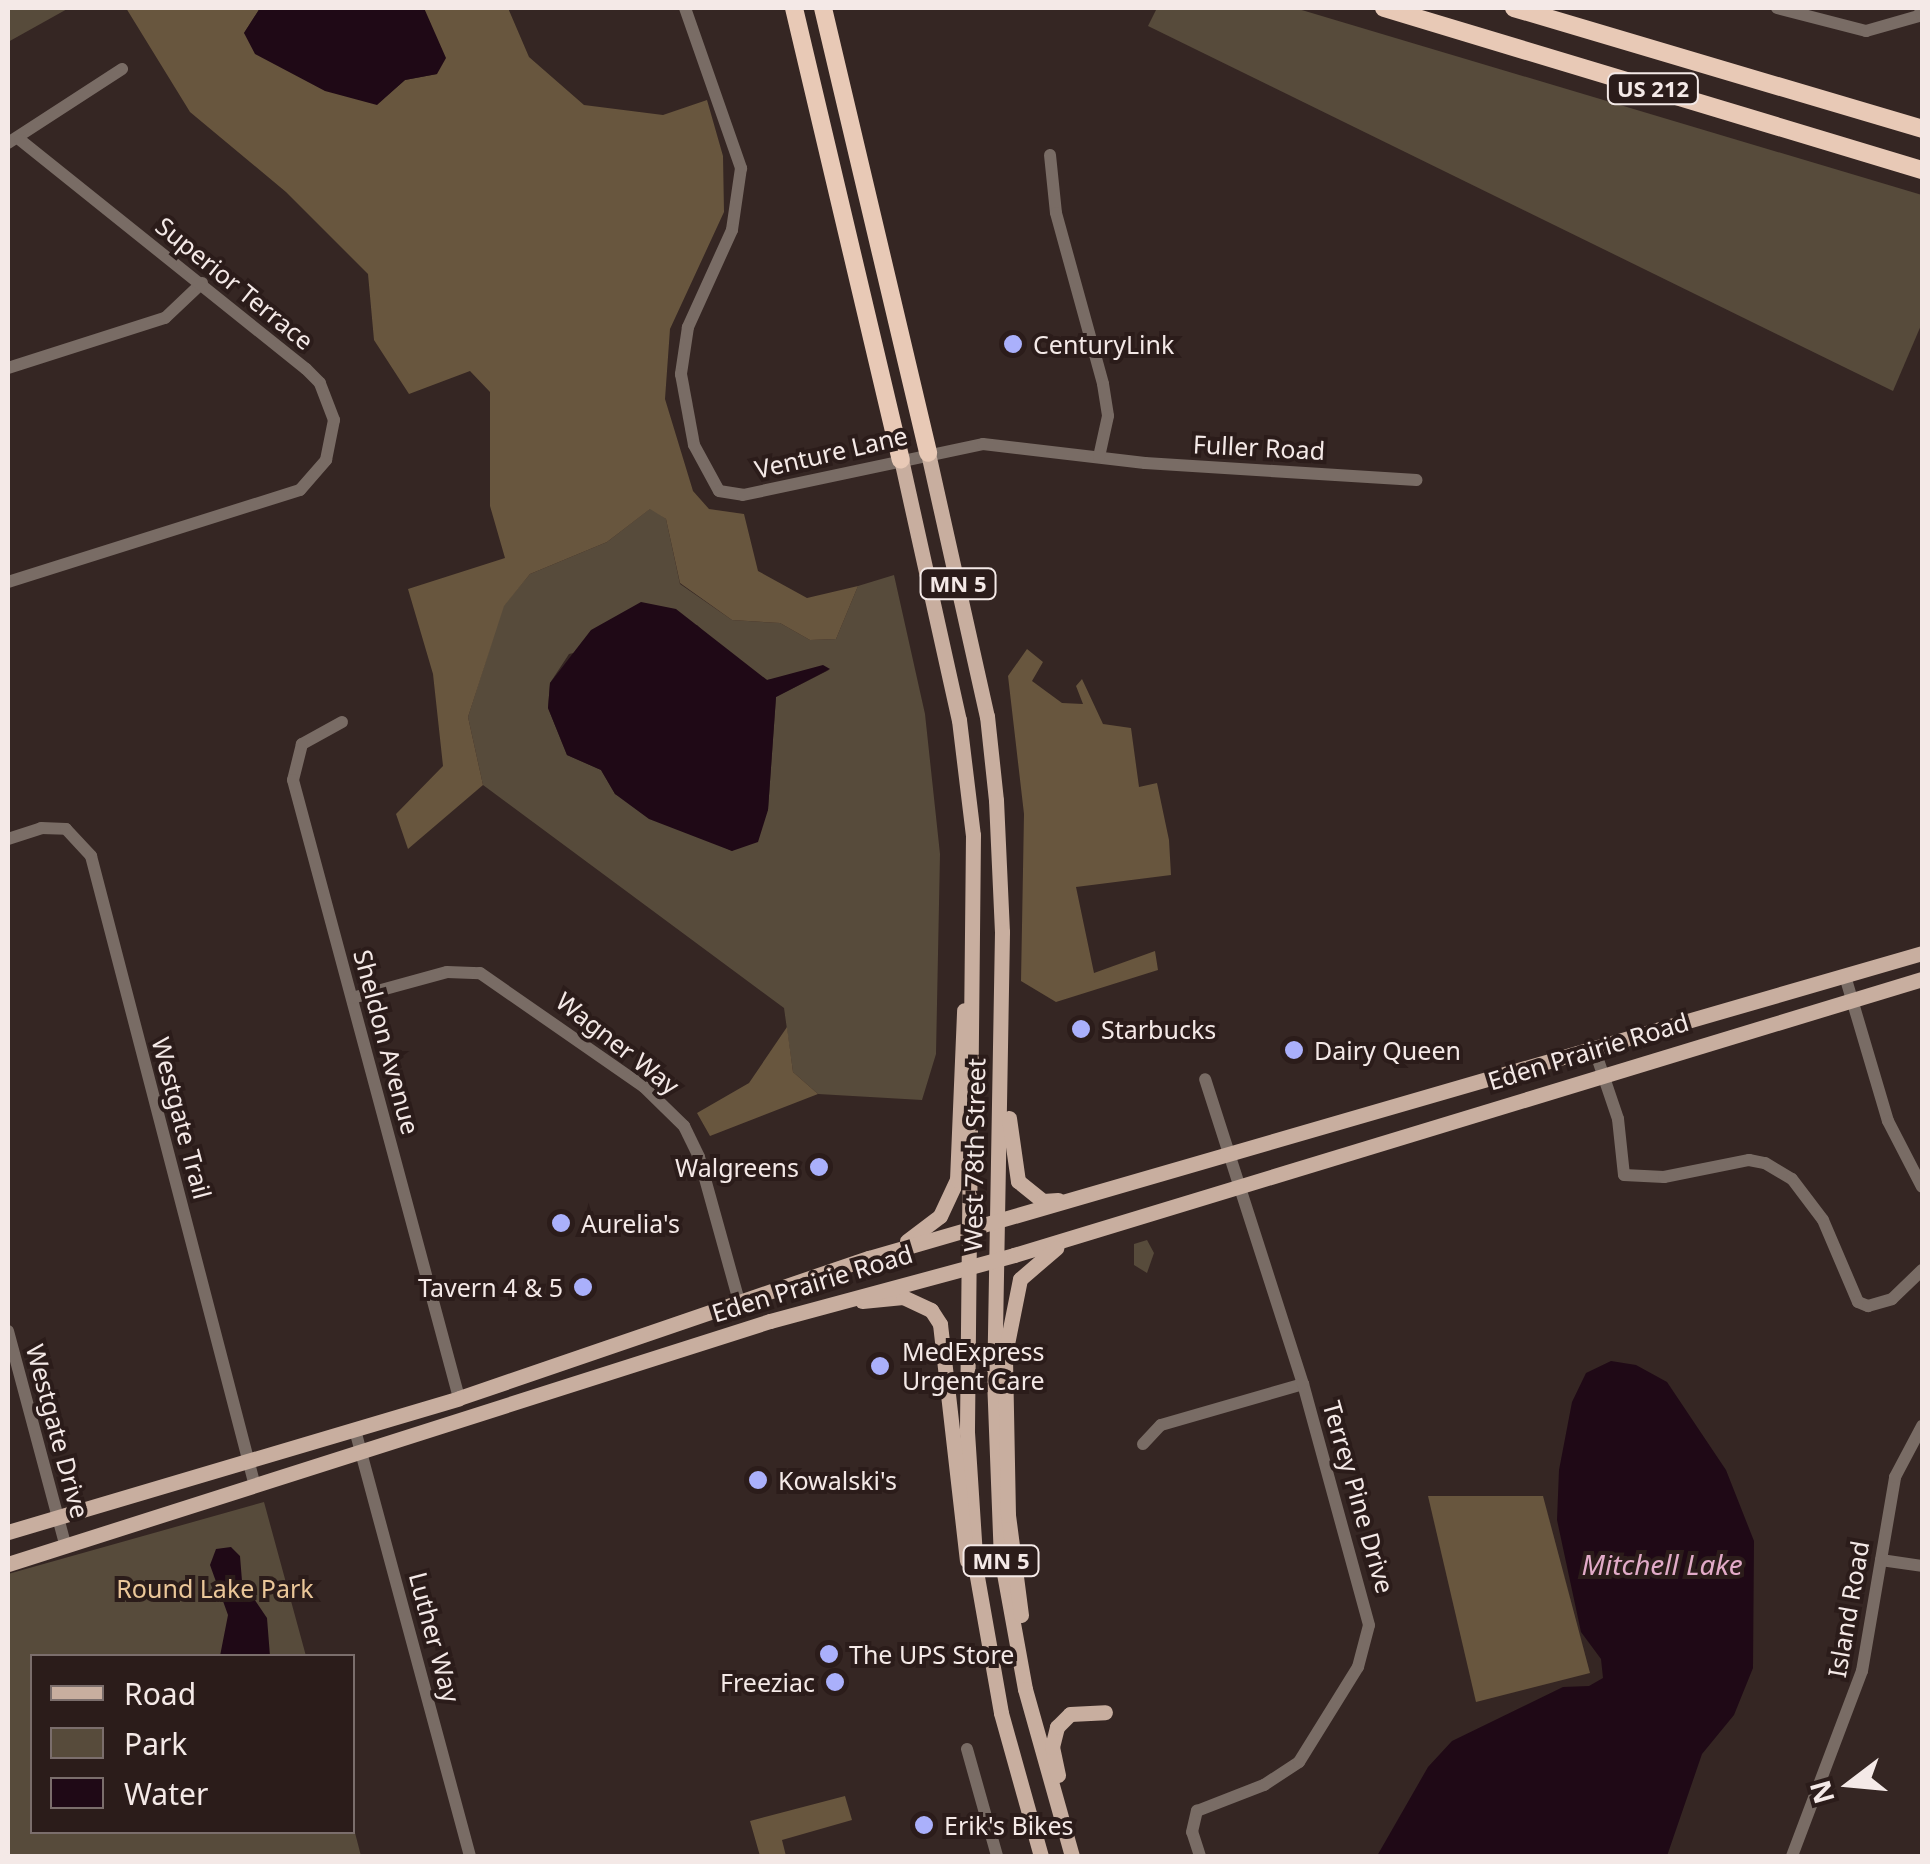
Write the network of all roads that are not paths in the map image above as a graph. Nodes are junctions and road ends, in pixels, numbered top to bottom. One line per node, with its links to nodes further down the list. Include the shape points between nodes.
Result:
1 (685, 8): 17 (street, Venture Lane, via 740,168 732,230 682,351 682,399 708,477 719,490 744,495)
2 (794, 8): 17 (highway, MN 5)
3 (823, 8): 15 (highway, MN 5)
4 (1384, 8): 12 (highway, US 212)
5 (1514, 8): 9 (highway, US 212)
6 (1777, 8): 7 (street, via 1866,31 1922,15)
7 (1920, 8)
8 (122, 68): 10 (street)
9 (1922, 129)
10 (14, 142): 13 (street, Superior Terrace)
11 (1050, 155): 16 (street, via 1056,213 1103,384 1108,416)
12 (1922, 170)
13 (202, 283): 14 (street, via 165,318); 19 (street, Superior Terrace, via 320,384 334,420 326,460 300,490 282,498)
14 (8, 368)
15 (928, 453): 16 (street, Fuller Road, via 982,444); 17 (street, Venture Lane); 29 (main road, West 78th Street / MN 5, via 988,716 1002,932)
16 (1099, 457): 18 (street, Fuller Road)
17 (901, 459): 22 (main road, West 78th Street / MN 5, via 960,720)
18 (1416, 480)
19 (8, 582)
20 (342, 722): 26 (street, Sheldon Avenue, via 302,744 292,767)
21 (8, 838): 53 (street, Westgate Trail, via 66,829 91,856)
22 (975, 917): 38 (main road, West 78th Street / MN 5); 40 (main road, via 963,1018 958,1180 930,1226)
23 (1922, 953): 24 (main road, Eden Prairie Road)
24 (1844, 976): 27 (street); 28 (main road, Eden Prairie Road)
25 (1922, 980): 27 (main road, Eden Prairie Road)
26 (352, 998): 44 (street, Wagner Way, via 447,972 480,973 644,1087 684,1126 699,1157); 48 (street, Sheldon Avenue)
27 (1851, 1000): 30 (main road, Eden Prairie Road); 33 (street, via 1888,1121)
28 (1594, 1048): 30 (street); 32 (main road, Eden Prairie Road)
29 (1001, 1049): 36 (main road, via 1018,1181 1043,1201); 37 (main road, West 78th Street / MN 5)
30 (1604, 1072): 34 (main road, Eden Prairie Road); 43 (street, via 1624,1174 1664,1177 1749,1160 1764,1163 1792,1179 1823,1220 1858,1302 1892,1299)
31 (1205, 1078): 32 (street, Terrey Pine Drive)
32 (1230, 1155): 34 (street, Terrey Pine Drive); 36 (main road, Eden Prairie Road)
33 (1917, 1163): 35 (street)
34 (1240, 1186): 39 (main road, Eden Prairie Road); 47 (street, Terrey Pine Drive)
35 (1922, 1187)
36 (1082, 1200): 37 (main road, Eden Prairie Road)
37 (998, 1220): 38 (main road, Eden Prairie Road); 41 (main road, West 78th Street / MN 5)
38 (971, 1227): 40 (main road, Eden Prairie Road); 42 (main road, West 78th Street / MN 5)
39 (1083, 1234): 41 (main road, Eden Prairie Road); 62 (main road, via 1030,1266 1009,1316 1005,1454)
40 (889, 1252): 44 (main road, Eden Prairie Road)
41 (997, 1258): 42 (main road, Eden Prairie Road); 62 (main road, West 78th Street / MN 5, via 995,1484 1000,1557)
42 (970, 1264): 45 (main road, Eden Prairie Road); 61 (main road, West 78th Street / MN 5, via 966,1432)
43 (1922, 1270)
44 (738, 1298): 48 (main road, Eden Prairie Road)
45 (823, 1305): 52 (main road, Eden Prairie Road); 61 (main road, via 903,1297 932,1310 940,1324 962,1537)
46 (8, 1331): 55 (street, Westgate Drive)
47 (1303, 1384): 51 (street, via 1161,1425); 70 (street, Terrey Pine Drive, via 1367,1604 1366,1647 1299,1762 1264,1785 1193,1808)
48 (458, 1398): 50 (main road, Eden Prairie Road)
49 (1922, 1426): 58 (street, Island Road, via 1895,1476)
50 (355, 1430): 52 (street, Luther Way); 53 (main road, Eden Prairie Road)
51 (1144, 1444)
52 (361, 1454): 54 (main road, Eden Prairie Road); 65 (street, Luther Way)
53 (248, 1460): 54 (street, Westgate Trail); 55 (main road, Eden Prairie Road)
54 (255, 1486): 57 (main road, Eden Prairie Road)
55 (58, 1516): 56 (main road, Eden Prairie Road); 57 (street, Westgate Drive)
56 (8, 1532)
57 (66, 1544): 59 (main road, Eden Prairie Road)
58 (1882, 1560): 60 (street); 71 (street, Island Road, via 1862,1671)
59 (8, 1564)
60 (1922, 1566)
61 (987, 1644): 67 (main road, West 78th Street / MN 5)
62 (1024, 1689): 68 (main road, West 78th Street / MN 5)
63 (1106, 1712): 69 (main road, via 1070,1714 1053,1736)
64 (967, 1749): 66 (street)
65 (470, 1856)
66 (997, 1856)
67 (1041, 1856)
68 (1072, 1856)
69 (1080, 1856)
70 (1200, 1856)
71 (1792, 1856)

